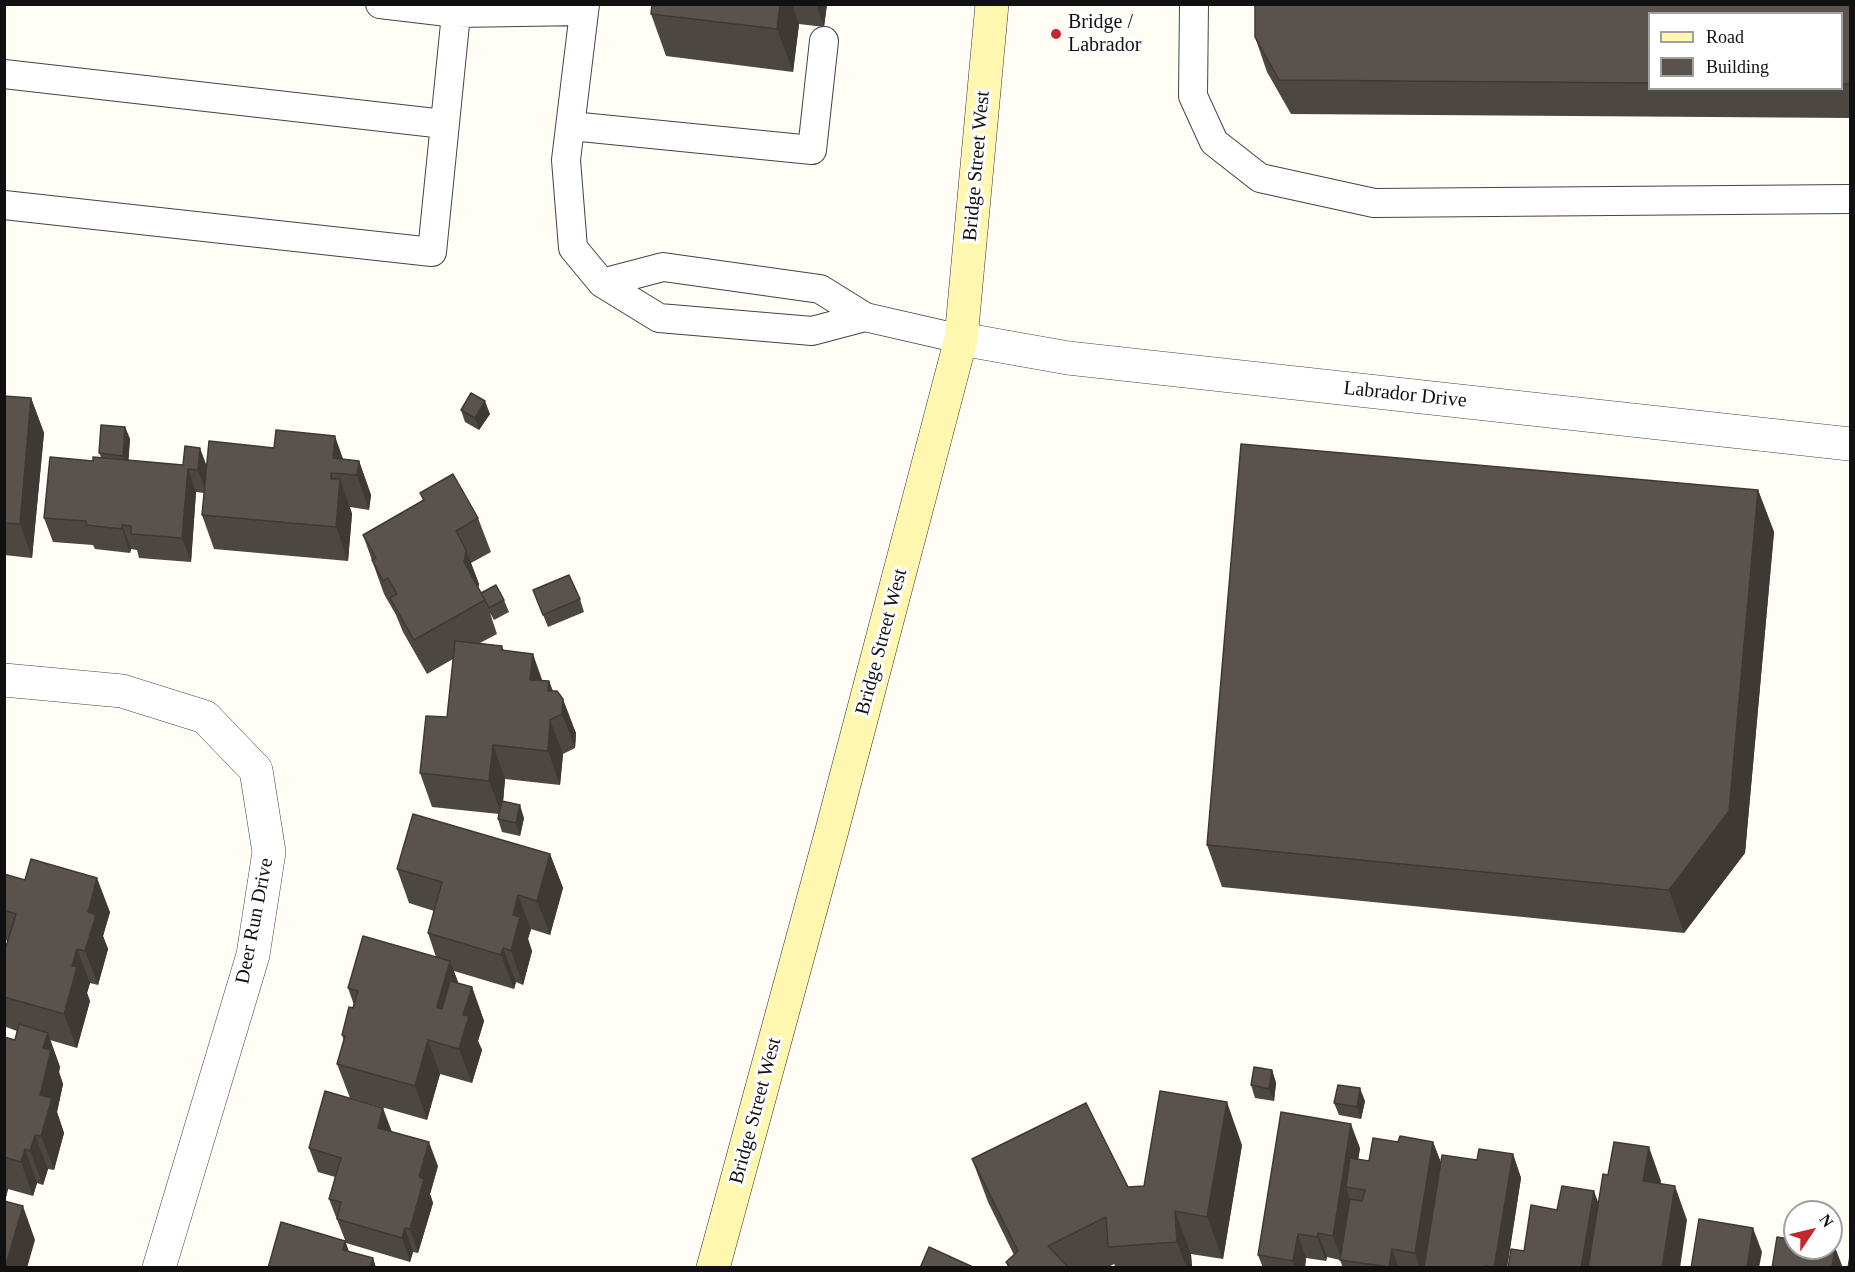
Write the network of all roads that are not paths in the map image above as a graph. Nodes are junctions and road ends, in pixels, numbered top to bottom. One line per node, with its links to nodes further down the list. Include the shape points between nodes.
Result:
1 (380, 4): 5 (lane)
2 (992, 4): 14 (main road, Bridge Street West)
3 (1194, 4): 10 (lane, via 1193,96 1214,142 1260,178 1374,203)
4 (584, 8): 5 (lane); 9 (lane)
5 (457, 9): 8 (lane)
6 (824, 41): 9 (lane, via 812,150)
7 (4, 74): 8 (lane)
8 (444, 124): 11 (lane, via 432,252)
9 (571, 126): 12 (lane, via 566,159 573,248)
10 (1851, 199)
11 (4, 205)
12 (602, 282): 13 (lane, via 663,267 820,289); 13 (lane, via 659,318 812,331)
13 (865, 317): 14 (lane)
14 (961, 339): 15 (street, Labrador Drive, via 1068,358); 18 (main road, Bridge Street West)
15 (1851, 444)
16 (4, 680): 17 (street, Deer Run Drive, via 122,691 205,717 256,770 269,852 252,955)
17 (159, 1268)
18 (713, 1268)

